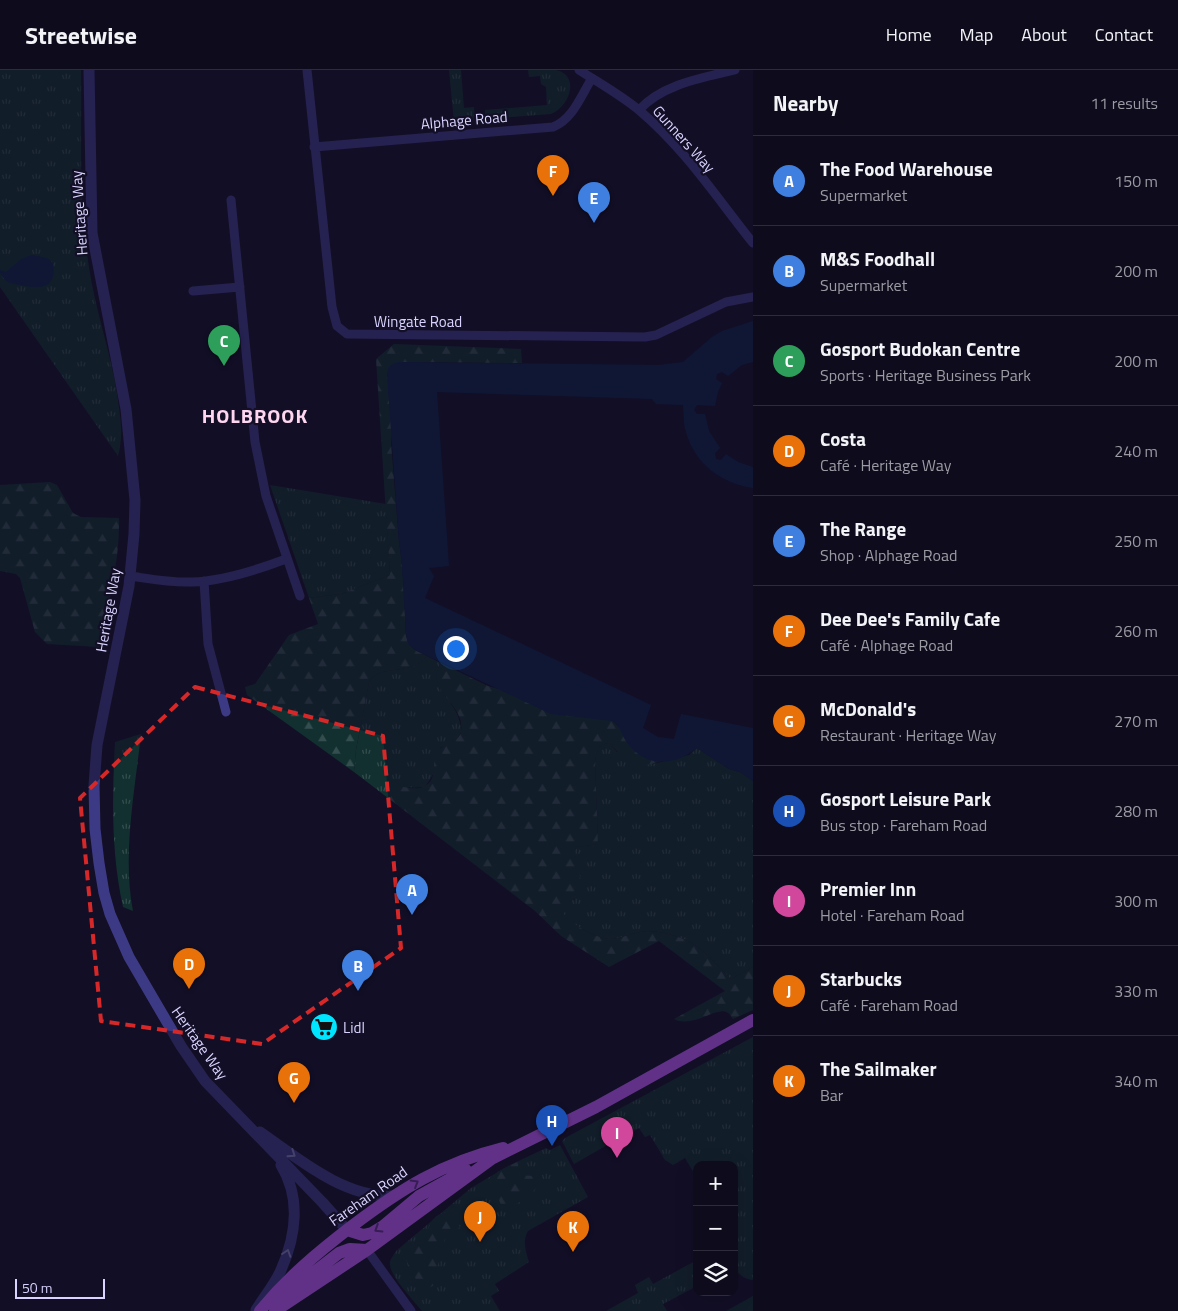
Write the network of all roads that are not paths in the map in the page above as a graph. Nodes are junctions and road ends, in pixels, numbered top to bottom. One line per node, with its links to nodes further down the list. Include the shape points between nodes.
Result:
1 (89, 70): 14 (street, Heritage Way, via 92,232 126,409 134,471 135,518)
2 (307, 70): 7 (street, Wingate Road)
3 (579, 70): 5 (street, Gunners Way)
4 (736, 70): 6 (street, via 662,92)
5 (592, 78): 6 (street, Gunners Way); 7 (street, Alphage Road, via 562,124)
6 (639, 110): 9 (street, Gunners Way, via 678,150)
7 (314, 147): 12 (street, Wingate Road, via 332,307 337,326 347,334 645,337 656,335 726,302)
8 (231, 200): 10 (street)
9 (753, 242)
10 (240, 287): 11 (street); 13 (street, via 261,479)
11 (193, 292)
12 (753, 297)
13 (286, 560): 15 (street); 16 (street)
14 (130, 576): 15 (street); 19 (street, Heritage Way, via 97,753 94,786 95,829 103,885 115,927 143,983 205,1081)
15 (204, 582): 17 (street, via 208,644)
16 (300, 596)
17 (226, 712)
18 (753, 1020): 20 (main road, Fareham Road, via 596,1107)
19 (238, 1116): 21 (street, Heritage Way); 23 (street, Heritage Way, one-way to 23, via 333,1179 363,1193)
20 (517, 1145): 22 (main road, Fareham Road); 23 (main road, Fareham Road, one-way to 20, via 428,1175 476,1155)
21 (272, 1152): 24 (street, Heritage Way); 26 (street, Heritage Way, one-way to 21, via 280,1272 295,1218 287,1175)
22 (493, 1158): 24 (main road, one-way to 24, via 443,1181 372,1233 363,1235); 25 (main road, Fareham Road)
23 (394, 1196): 24 (main road, Fareham Road)
24 (347, 1230): 25 (main road); 27 (main road, Fareham Road, via 318,1251 280,1287)
25 (367, 1250): 27 (main road, via 350,1248 339,1253); 28 (main road, Fareham Road); 29 (street)
26 (255, 1311)
27 (261, 1311)
28 (275, 1311)
29 (411, 1311)

